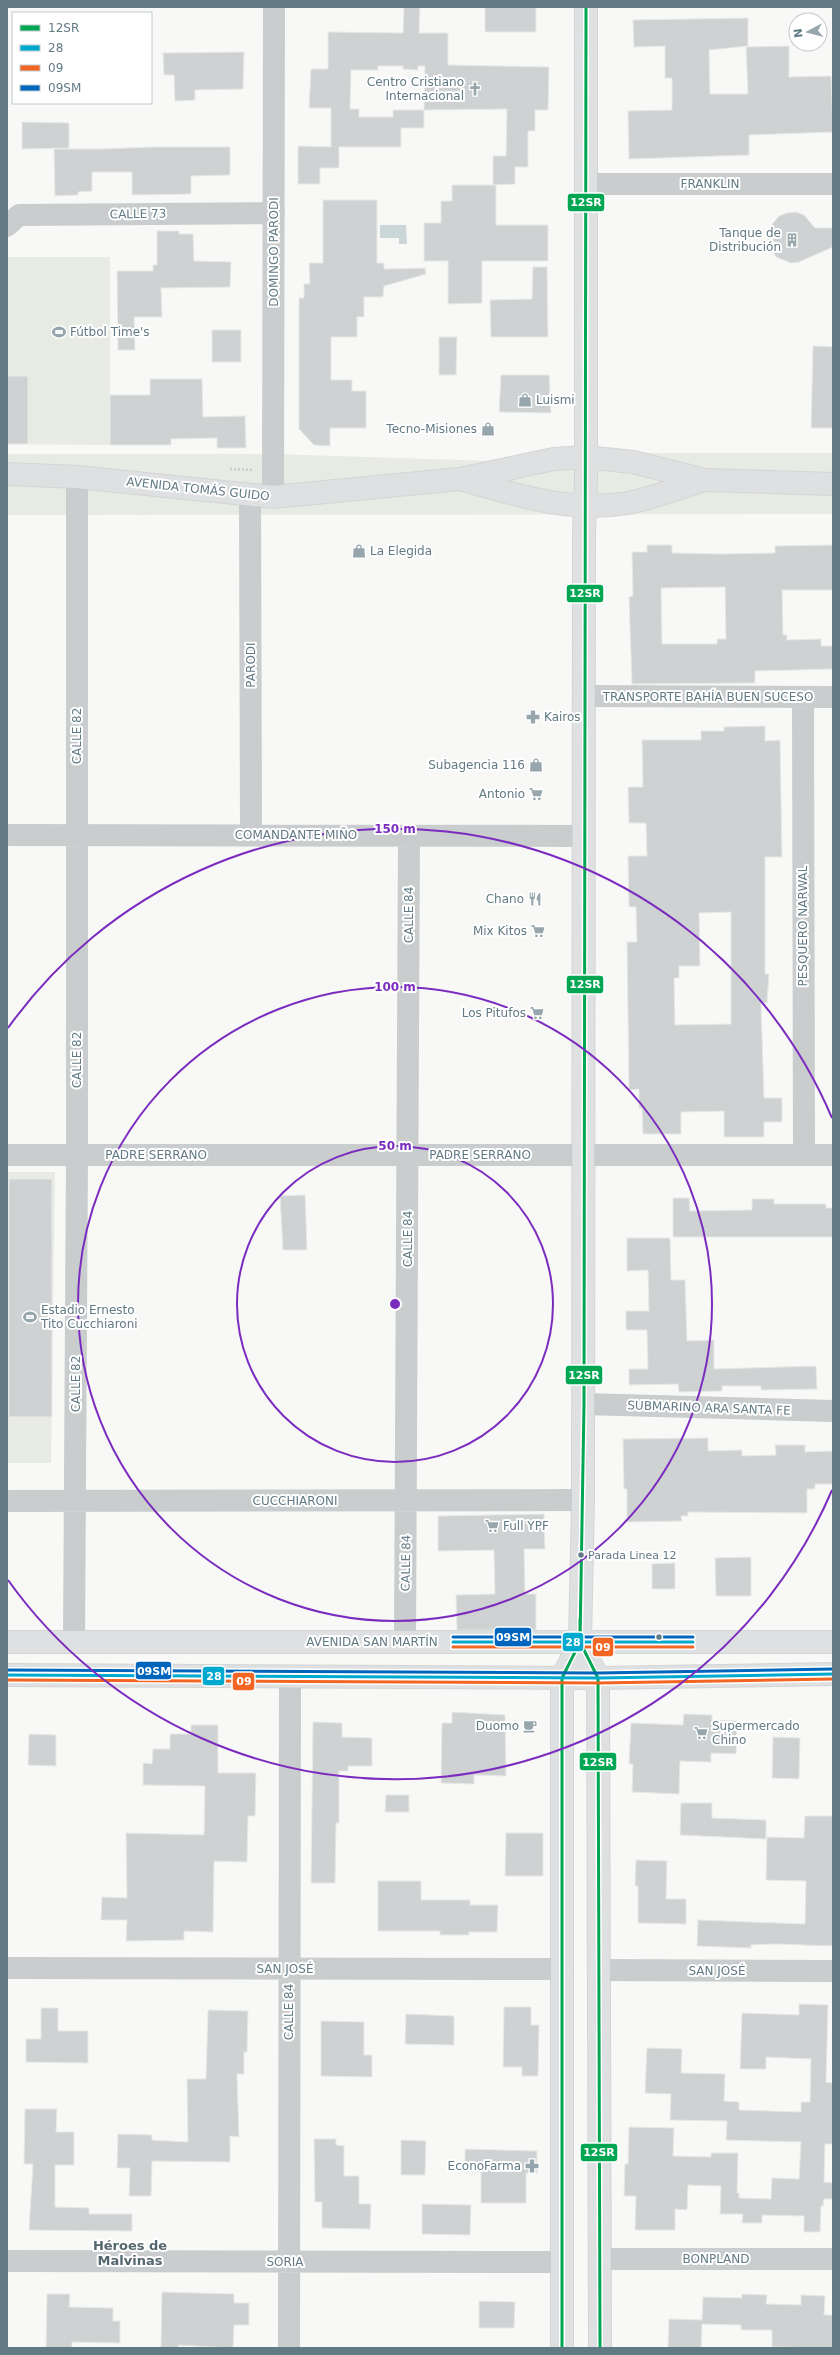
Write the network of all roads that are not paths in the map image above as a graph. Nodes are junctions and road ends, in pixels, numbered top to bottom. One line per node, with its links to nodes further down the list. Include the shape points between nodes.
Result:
1 (274, 7): 5 (street, DOMINGO PARODI)
2 (586, 7): 3 (main road)
3 (586, 184): 4 (street, FRANKLIN); 7 (main road)
4 (833, 184)
5 (274, 213): 6 (street, CALLE 73, via 19,215); 14 (street, DOMINGO PARODI)
6 (7, 226)
7 (586, 457): 10 (main road, AVENIDA TOMÁS GUIDO, via 554,458); 11 (main road, AVENIDA TOMÁS GUIDO, via 633,462); 15 (main road)
8 (7, 474): 9 (main road, AVENIDA TOMÁS GUIDO)
9 (77, 477): 13 (main road, AVENIDA TOMÁS GUIDO); 20 (street, CALLE 82)
10 (460, 479): 14 (main road, AVENIDA TOMÁS GUIDO); 15 (main road, AVENIDA TOMÁS GUIDO, via 549,504)
11 (705, 480): 12 (main road, AVENIDA TOMÁS GUIDO); 15 (main road, AVENIDA TOMÁS GUIDO, via 628,503)
12 (833, 484)
13 (250, 496): 14 (main road, AVENIDA TOMÁS GUIDO); 21 (street, PARODI)
14 (273, 497)
15 (584, 505): 16 (main road)
16 (584, 696): 17 (street, TRANSPORTE BAHÍA BUEN SUCESO); 23 (main road)
17 (803, 697): 18 (street, TRANSPORTE BAHÍA BUEN SUCESO); 27 (street, PESQUERO NARWAL)
18 (833, 697)
19 (7, 835): 20 (street, COMANDANTE MIÑO)
20 (78, 835): 21 (street, COMANDANTE MIÑO); 25 (street, CALLE 82)
21 (251, 835): 22 (street, COMANDANTE MIÑO)
22 (409, 835): 23 (street, COMANDANTE MIÑO); 26 (street, CALLE 84)
23 (584, 836): 29 (main road)
24 (7, 1155): 25 (street, PADRE SERRANO)
25 (77, 1155): 26 (street, PADRE SERRANO); 34 (street, CALLE 82)
26 (408, 1155): 29 (street, PADRE SERRANO); 35 (street, CALLE 84)
27 (804, 1155): 28 (street, PADRE SERRANO); 29 (street, PADRE SERRANO)
28 (833, 1155)
29 (583, 1156): 30 (main road)
30 (584, 1404): 31 (street, SUBMARINO ARA SANTA FE); 32 (main road)
31 (833, 1411)
32 (583, 1500): 35 (street, CUCCHIARONI); 39 (main road)
33 (7, 1501): 34 (street, CUCCHIARONI)
34 (76, 1501): 35 (street, CUCCHIARONI); 37 (street, CALLE 82)
35 (407, 1501): 38 (street, CALLE 84)
36 (7, 1642): 37 (main road, AVENIDA SAN MARTÍN)
37 (74, 1642): 38 (main road, AVENIDA SAN MARTÍN)
38 (405, 1642): 39 (main road, AVENIDA SAN MARTÍN)
39 (580, 1642): 40 (main road, AVENIDA SAN MARTÍN); 44 (main road); 45 (main road)
40 (833, 1642)
41 (833, 1674): 45 (main road)
42 (7, 1676): 43 (main road)
43 (290, 1677): 44 (main road); 47 (street, CALLE 84)
44 (562, 1678): 45 (main road); 48 (main road)
45 (598, 1678): 49 (main road)
46 (7, 1968): 47 (street, SAN JOSÉ)
47 (289, 1969): 48 (street, SAN JOSÉ); 54 (street, CALLE 84)
48 (563, 1969): 55 (main road)
49 (600, 1970): 50 (street, SAN JOSÉ); 51 (main road)
50 (833, 1971)
51 (600, 2258): 52 (street, BONPLAND); 58 (main road)
52 (833, 2259)
53 (7, 2261): 54 (street, SORIA)
54 (289, 2262): 55 (street, SORIA); 56 (street, CALLE 84)
55 (562, 2262): 57 (main road)
56 (289, 2348)
57 (562, 2348)
58 (600, 2348)

